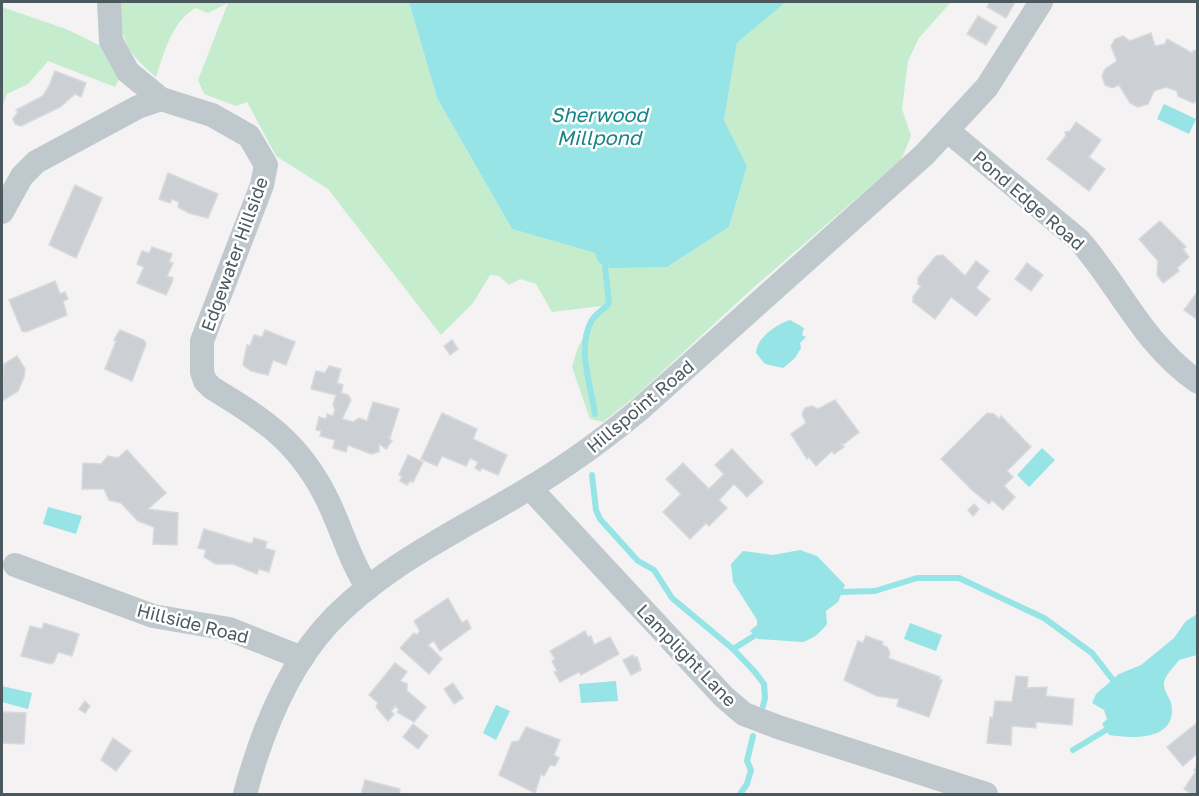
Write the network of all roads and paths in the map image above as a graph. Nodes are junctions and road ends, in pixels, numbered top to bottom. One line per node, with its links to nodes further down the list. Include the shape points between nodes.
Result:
1 (109, 2): 3 (street, Edgewater Hillside, via 111,41 128,72)
2 (1041, 2): 4 (street, Hillspoint Road, via 987,87)
3 (161, 99): 5 (street, via 138,107 36,162 22,176); 9 (street, Edgewater Hillside, via 212,115 249,136 266,165 262,185 202,341 202,372 212,388 281,434 309,466)
4 (948, 131): 6 (street, Pond Edge Road, via 1079,240 1150,340); 7 (street, Hillspoint Road, via 639,410)
5 (2, 212)
6 (1197, 382)
7 (530, 488): 9 (street, Hillspoint Road); 12 (street, Lamplight Lane, via 744,714)
8 (15, 565): 10 (street, Hillside Road, via 153,616 229,629)
9 (368, 588): 10 (street, Hillspoint Road, via 326,626)
10 (302, 658): 11 (street, Hillspoint Road, via 271,714)
11 (245, 795)
12 (986, 795)

